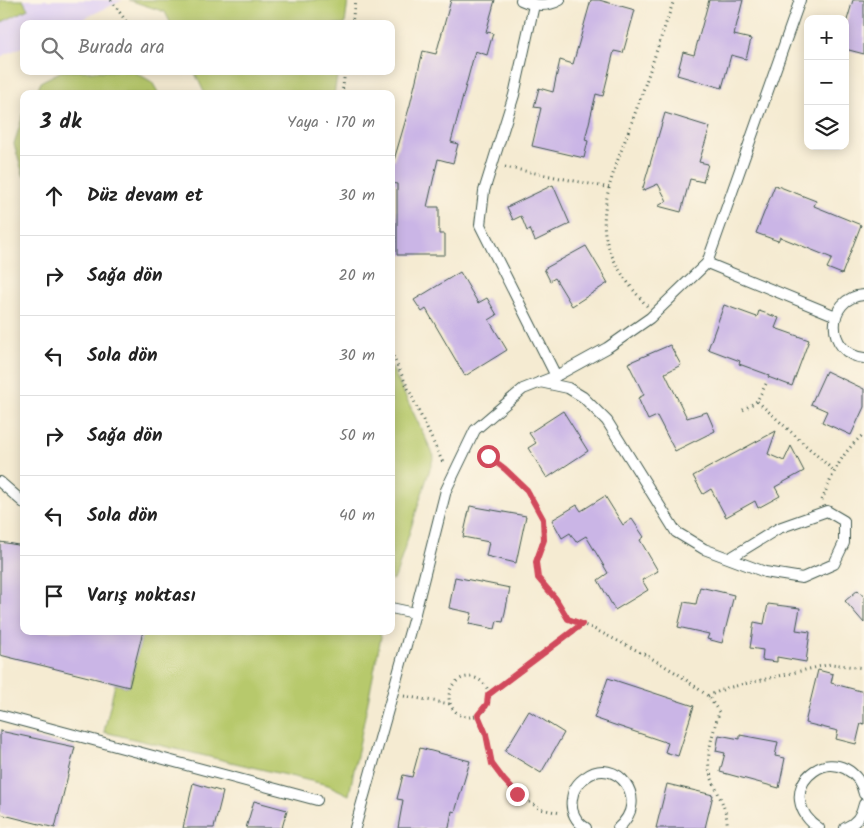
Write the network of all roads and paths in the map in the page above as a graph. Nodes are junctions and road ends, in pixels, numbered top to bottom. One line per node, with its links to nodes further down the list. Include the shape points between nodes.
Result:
1 (111, 0): 8 (path)
2 (355, 0): 9 (path)
3 (521, 0): 7 (lane)
4 (560, 0): 7 (lane, via 545,6)
5 (674, 0): 13 (path)
6 (800, 0): 14 (lane)
7 (534, 5): 12 (lane, via 514,95)
8 (125, 20)
9 (352, 20)
10 (344, 75): 11 (path)
11 (343, 90)
12 (492, 165): 13 (path); 20 (lane, via 484,191 480,226)
13 (610, 188): 16 (path, via 604,213 606,235 614,261)
14 (707, 263): 16 (lane); 17 (lane)
15 (864, 295): 17 (lane, via 848,300)
16 (654, 314): 20 (lane, via 607,348)
17 (836, 316): 18 (lane, via 836,338 842,348 851,355)
18 (864, 358)
19 (395, 360): 28 (path)
20 (556, 376): 21 (lane)
21 (540, 382): 28 (lane, via 523,389 475,430); 32 (lane, via 568,388 583,397 607,421 676,532 704,549)
22 (766, 384): 23 (path)
23 (757, 401): 24 (path); 27 (path)
24 (743, 410)
25 (864, 434): 27 (path, via 851,445)
26 (488, 456): 35 (path, via 527,490 543,519 544,540 536,562 538,578 568,619)
27 (834, 471): 31 (path)
28 (451, 479): 34 (lane)
29 (0, 482): 30 (lane)
30 (20, 500)
31 (815, 516): 32 (lane, via 779,528); 32 (lane, via 827,511 844,521 844,543 834,564 802,578 765,572)
32 (730, 558)
33 (395, 609): 34 (lane)
34 (415, 613): 37 (lane)
35 (582, 624): 38 (path); 39 (path, via 646,655)
36 (864, 668): 39 (path, via 831,664 727,688)
37 (392, 694): 40 (path); 47 (lane)
38 (488, 695): 40 (path, via 482,683 467,678 451,689); 42 (path, via 487,704)
39 (708, 696): 50 (path, via 719,712 709,755 710,771)
40 (450, 704): 42 (path, via 464,717)
41 (0, 715): 44 (lane)
42 (478, 715): 46 (path, via 492,764 517,794 540,810 562,814)
43 (864, 794): 51 (lane, via 856,776 847,769 825,766 815,771 804,781 800,803 804,814)
44 (317, 800)
45 (864, 804): 52 (lane, via 857,819)
46 (572, 810): 48 (lane); 49 (lane, via 571,800 580,780 600,771 611,773 622,778 632,796 631,812)
47 (355, 828)
48 (584, 828)
49 (618, 828)
50 (727, 828)
51 (819, 828)
52 (845, 828)

